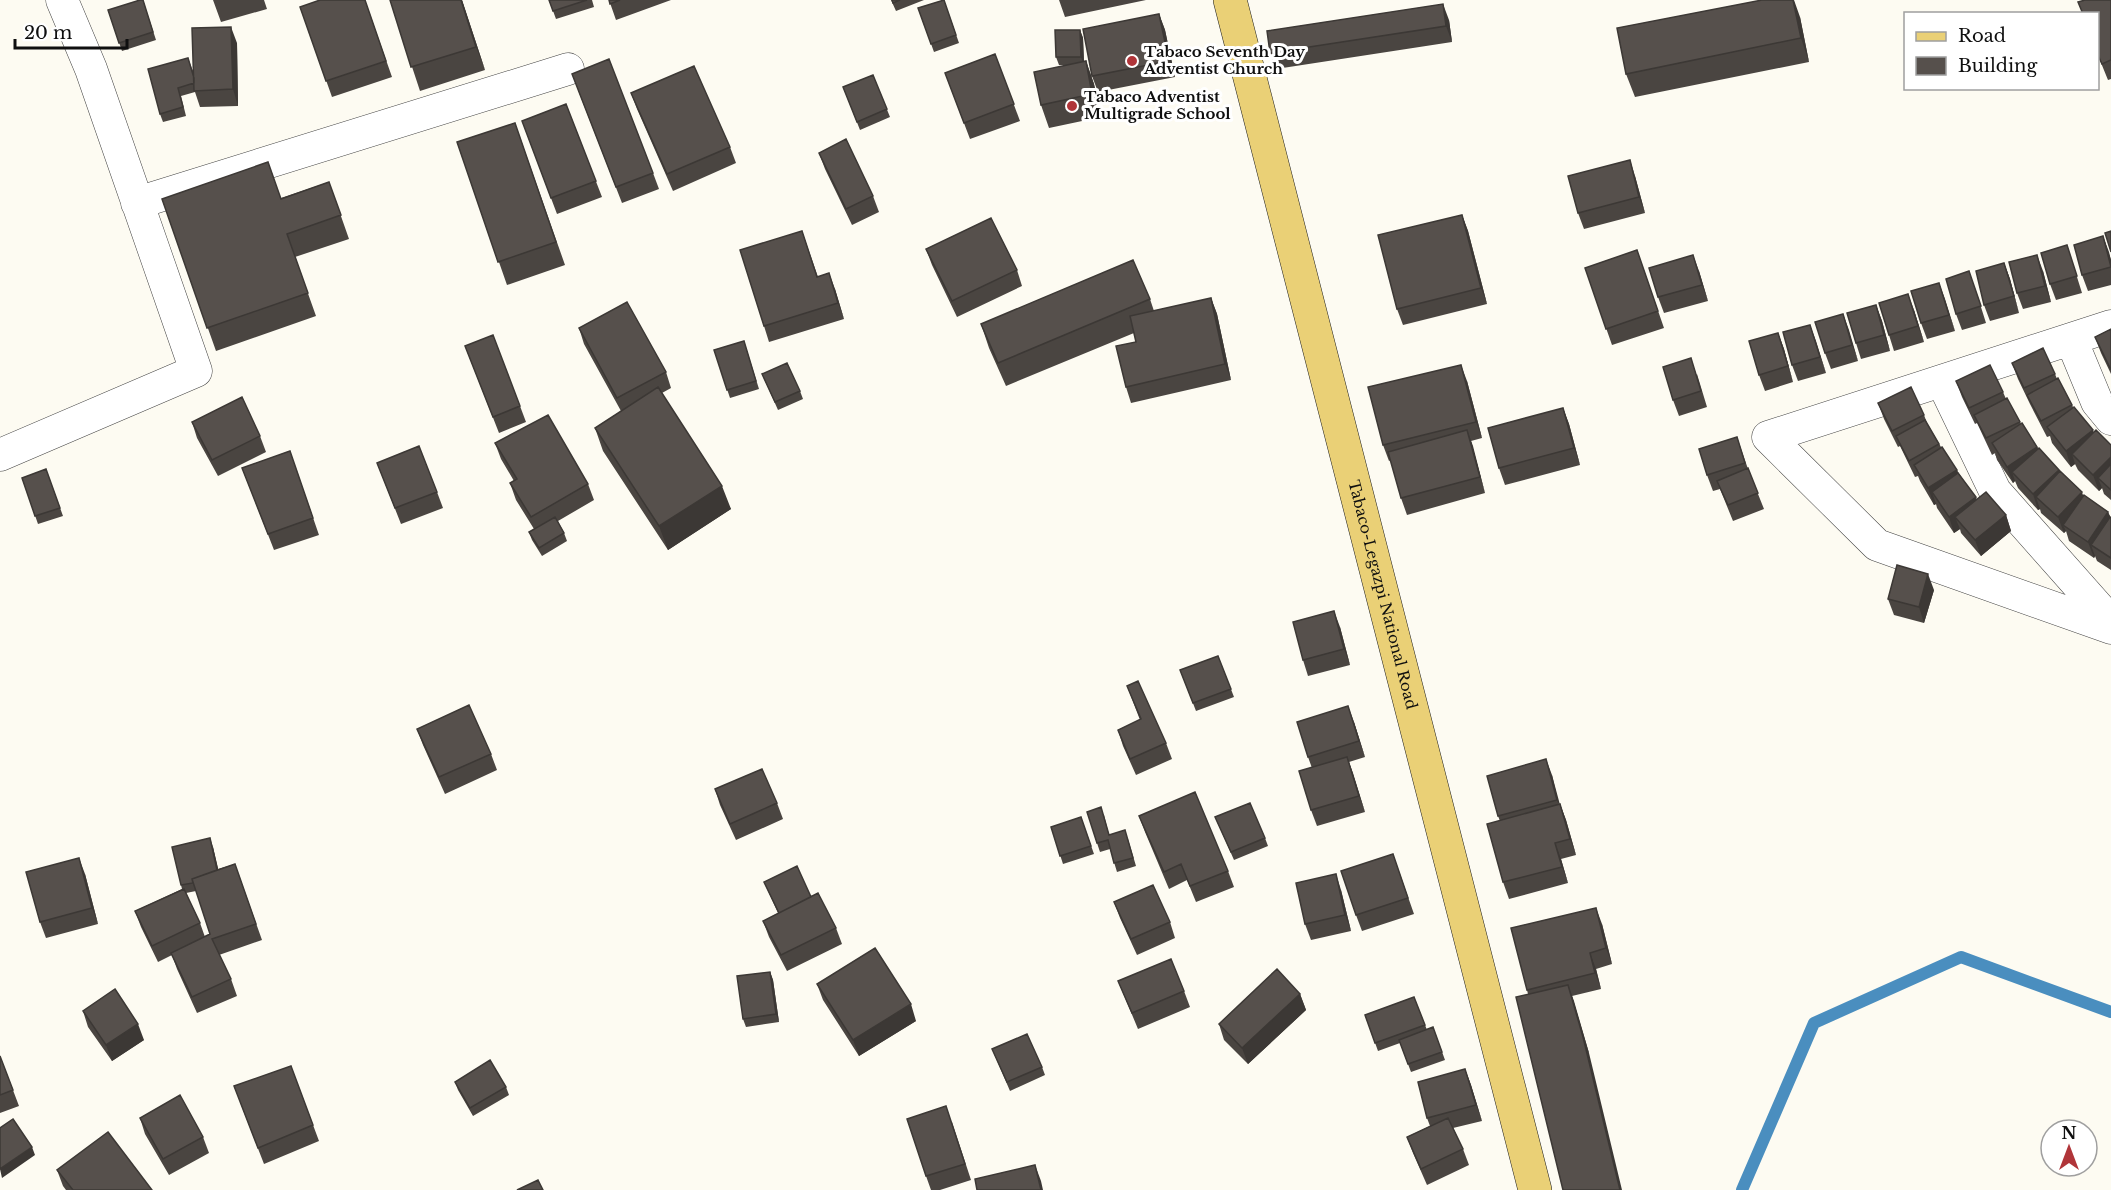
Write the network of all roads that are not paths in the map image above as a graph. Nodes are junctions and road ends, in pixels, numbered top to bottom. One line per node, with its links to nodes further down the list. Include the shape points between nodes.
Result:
1 (62, 0): 4 (street, via 92,69)
2 (1230, 0): 12 (main road, Tabaco-Legazpi National Road)
3 (568, 69): 4 (street)
4 (137, 203): 9 (street, via 196,371)
5 (2111, 326): 6 (street)
6 (2071, 339): 7 (street); 8 (street, via 2097,402)
7 (1942, 381): 10 (street, via 1995,491); 11 (street, via 1768,437 1877,545)
8 (2111, 419)
9 (0, 455)
10 (2111, 622)
11 (2111, 628)
12 (1535, 1190)

